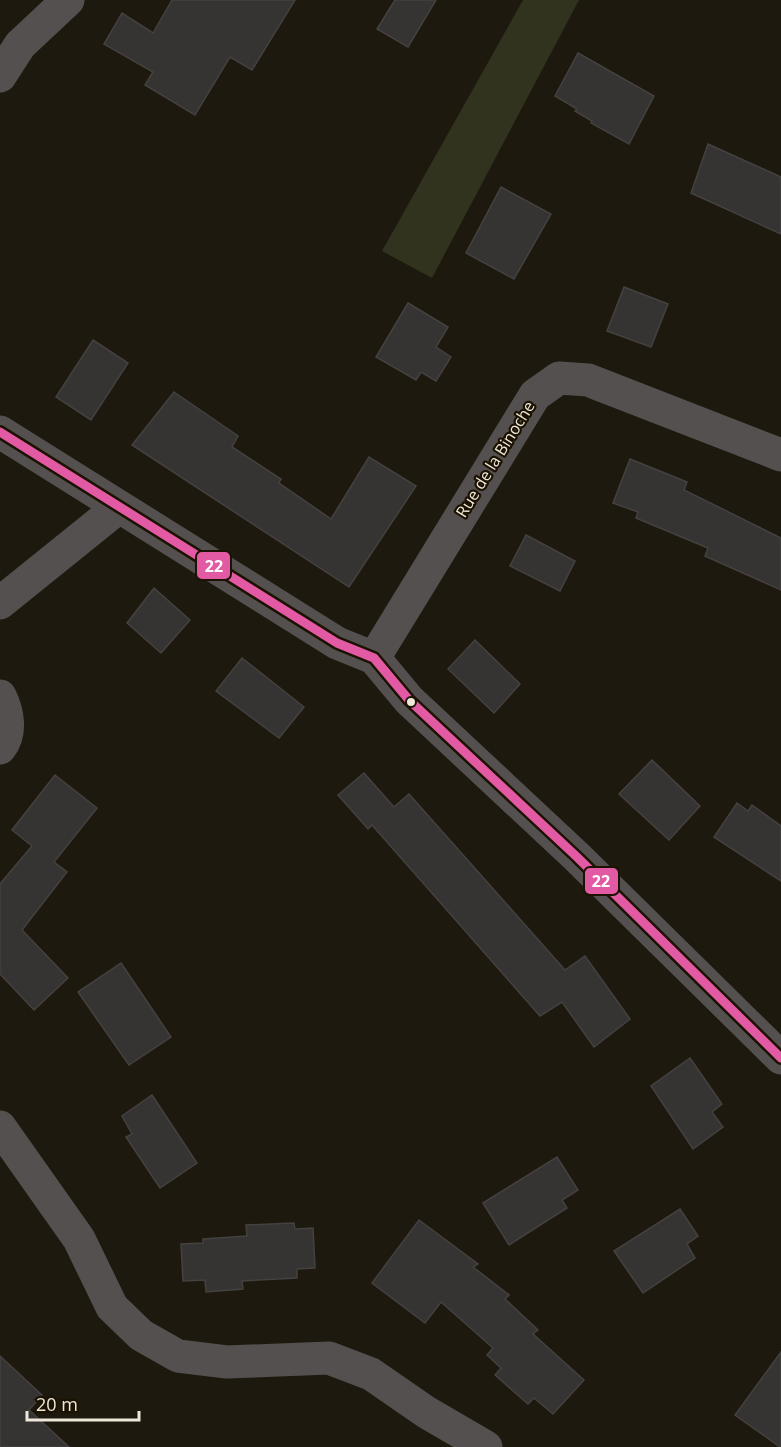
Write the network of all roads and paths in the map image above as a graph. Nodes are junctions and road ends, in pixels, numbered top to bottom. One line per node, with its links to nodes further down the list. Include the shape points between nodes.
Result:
1 (68, 0): 2 (street, via 20,45)
2 (0, 76)
3 (0, 432): 5 (street)
4 (781, 455): 7 (street, Rue de la Binoche, via 588,380 559,378 535,395)
5 (119, 507): 6 (street); 7 (street, via 337,643)
6 (0, 603)
7 (374, 658): 10 (street, via 409,700 578,857)
8 (0, 696): 9 (street, via 6,709 7,739)
9 (0, 748)
10 (781, 1058)
11 (0, 1127): 12 (street, via 79,1239 112,1307 141,1335 178,1356 226,1362 329,1358 371,1374)
12 (486, 1447)

